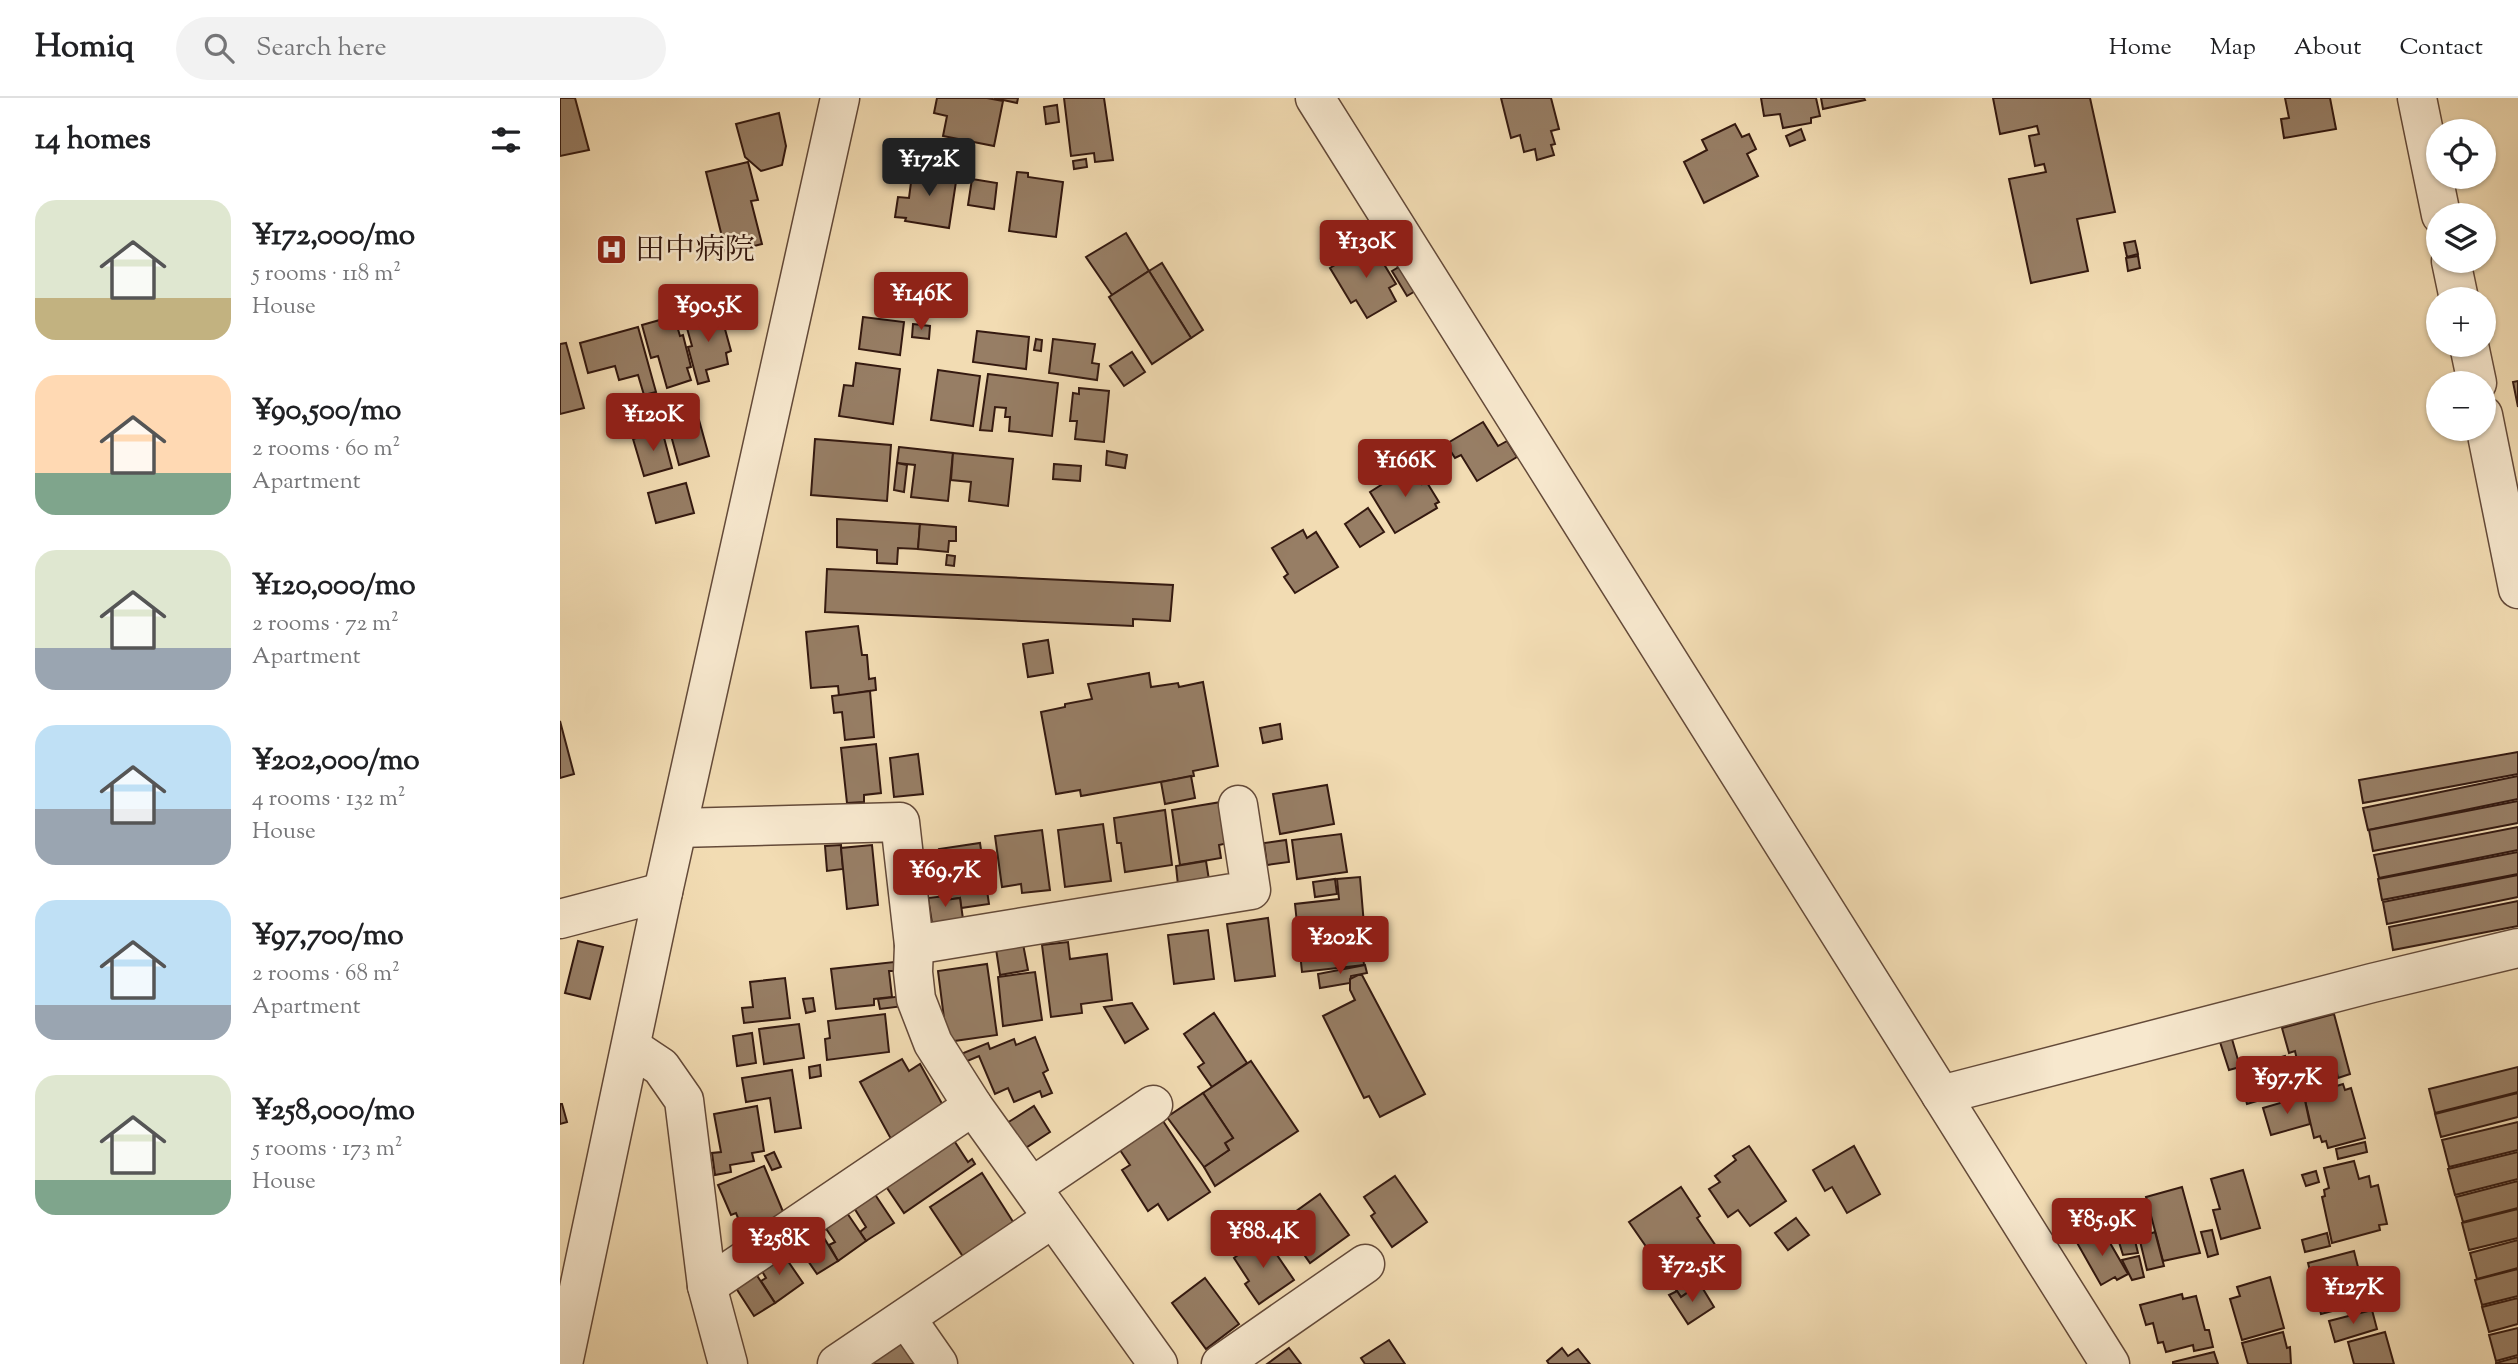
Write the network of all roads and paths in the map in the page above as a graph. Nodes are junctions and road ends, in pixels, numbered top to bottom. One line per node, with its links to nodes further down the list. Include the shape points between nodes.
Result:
1 (840, 98): 8 (street)
2 (1315, 98): 14 (street)
3 (2417, 98): 4 (street)
4 (2439, 203)
5 (2488, 441): 6 (street)
6 (2518, 589)
7 (1238, 805): 11 (street, via 1251,890)
8 (678, 828): 9 (street); 11 (street, via 900,822)
9 (663, 892): 10 (street); 13 (street)
10 (560, 919)
11 (914, 944): 16 (street, via 916,999 923,1020)
12 (2518, 948): 14 (street)
13 (631, 1047): 20 (street, via 661,1066 684,1100); 22 (street)
14 (1941, 1095): 28 (street)
15 (1153, 1105): 17 (street)
16 (973, 1106): 17 (street); 20 (street)
17 (1032, 1187): 18 (street)
18 (1054, 1218): 21 (street); 26 (street)
19 (1365, 1264): 27 (street)
20 (707, 1286): 23 (street)
21 (906, 1318): 24 (street); 25 (street)
22 (563, 1364)
23 (728, 1364)
24 (837, 1364)
25 (938, 1364)
26 (1158, 1364)
27 (1221, 1364)
28 (2110, 1364)

